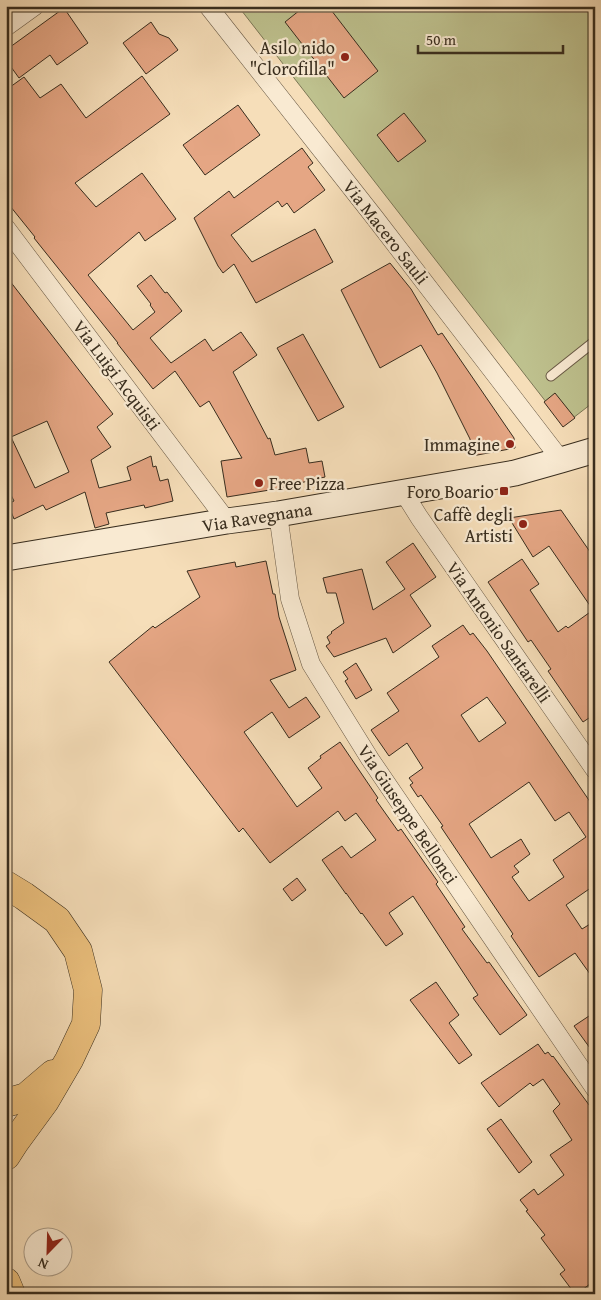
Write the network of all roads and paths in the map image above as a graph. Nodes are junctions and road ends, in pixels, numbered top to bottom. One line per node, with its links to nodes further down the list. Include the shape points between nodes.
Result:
1 (34, 6): 3 (street)
2 (208, 6): 8 (street, Via Macero Sauli)
3 (6, 27)
4 (6, 228): 11 (street, Via Luigi Acquisti)
5 (595, 341): 6 (lane)
6 (550, 376)
7 (595, 450): 8 (main road, Via Ravegnana)
8 (561, 460): 9 (main road, Via Ravegnana, via 515,473)
9 (404, 493): 10 (main road, Via Ravegnana); 13 (street, Via Antonio Santarelli)
10 (278, 514): 11 (main road, Via Ravegnana); 16 (street, Via Giuseppe Bellonci, via 290,599 311,664 370,759)
11 (227, 521): 12 (main road, Via Ravegnana)
12 (6, 558)
13 (595, 770)
14 (6, 885): 15 (highway, via 57,920 78,951 88,990 86,1024)
15 (69, 1060): 17 (highway, via 26,1097); 18 (highway)
16 (595, 1089)
17 (6, 1103)
18 (6, 1156)
19 (6, 1282): 20 (highway)
20 (11, 1294)

